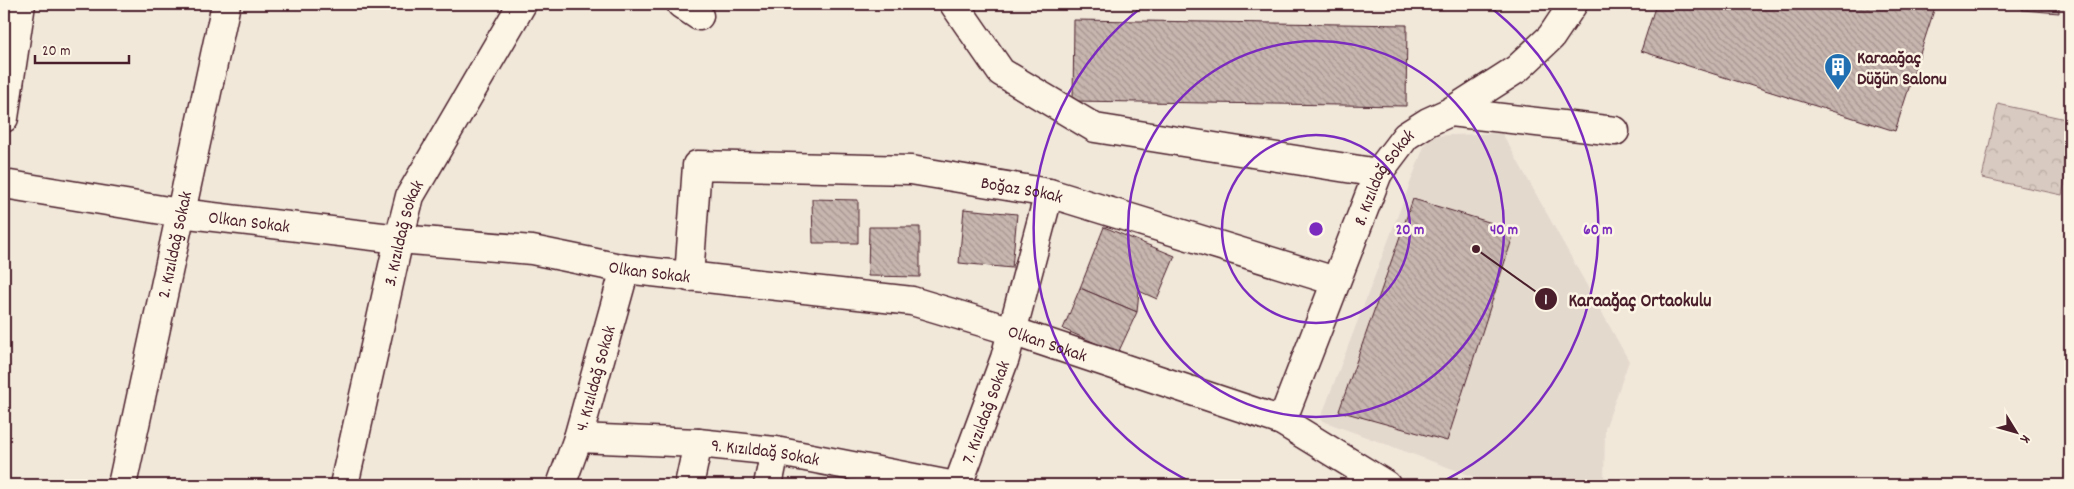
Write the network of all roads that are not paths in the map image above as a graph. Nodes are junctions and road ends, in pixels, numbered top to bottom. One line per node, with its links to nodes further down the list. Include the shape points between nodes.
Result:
1 (20, 4): 7 (street)
2 (226, 4): 12 (street, 2. Kızıldağ Sokak)
3 (522, 4): 13 (street, 3. Kızıldağ Sokak, via 410,196)
4 (954, 4): 9 (street, via 1001,72 1095,128)
5 (1572, 4): 6 (street, 8. Kızıldağ Sokak, via 1551,37 1517,69)
6 (1450, 112): 8 (street); 9 (street, 8. Kızıldağ Sokak, via 1406,136)
7 (4, 118)
8 (1615, 131)
9 (1378, 173): 16 (street, 8. Kızıldağ Sokak)
10 (4, 184): 12 (street, Olkan Sokak)
11 (1049, 193): 15 (street, Boğaz Sokak, via 911,170 697,165); 16 (street, Boğaz Sokak); 17 (street, 7. Kızıldağ Sokak)
12 (180, 213): 13 (street, Olkan Sokak); 22 (street, 2. Kızıldağ Sokak)
13 (399, 239): 14 (street, Olkan Sokak, via 532,250); 23 (street, 3. Kızıldağ Sokak)
14 (625, 269): 15 (street, Olkan Sokak); 19 (street, 4. Kızıldağ Sokak)
15 (689, 277): 17 (street, Olkan Sokak, via 912,301)
16 (1335, 281): 18 (street, 8. Kızıldağ Sokak)
17 (1012, 331): 18 (street, Olkan Sokak); 28 (street, 7. Kızıldağ Sokak)
18 (1282, 421): 29 (street, Olkan Sokak)
19 (578, 438): 20 (street, 9. Kızıldağ Sokak); 24 (street, 4. Kızıldağ Sokak)
20 (698, 443): 21 (street, 9. Kızıldağ Sokak); 25 (street)
21 (775, 451): 26 (street); 27 (street, 9. Kızıldağ Sokak)
22 (122, 485)
23 (344, 485)
24 (561, 485)
25 (689, 485)
26 (768, 485)
27 (950, 485)
28 (958, 485)
29 (1386, 485)

